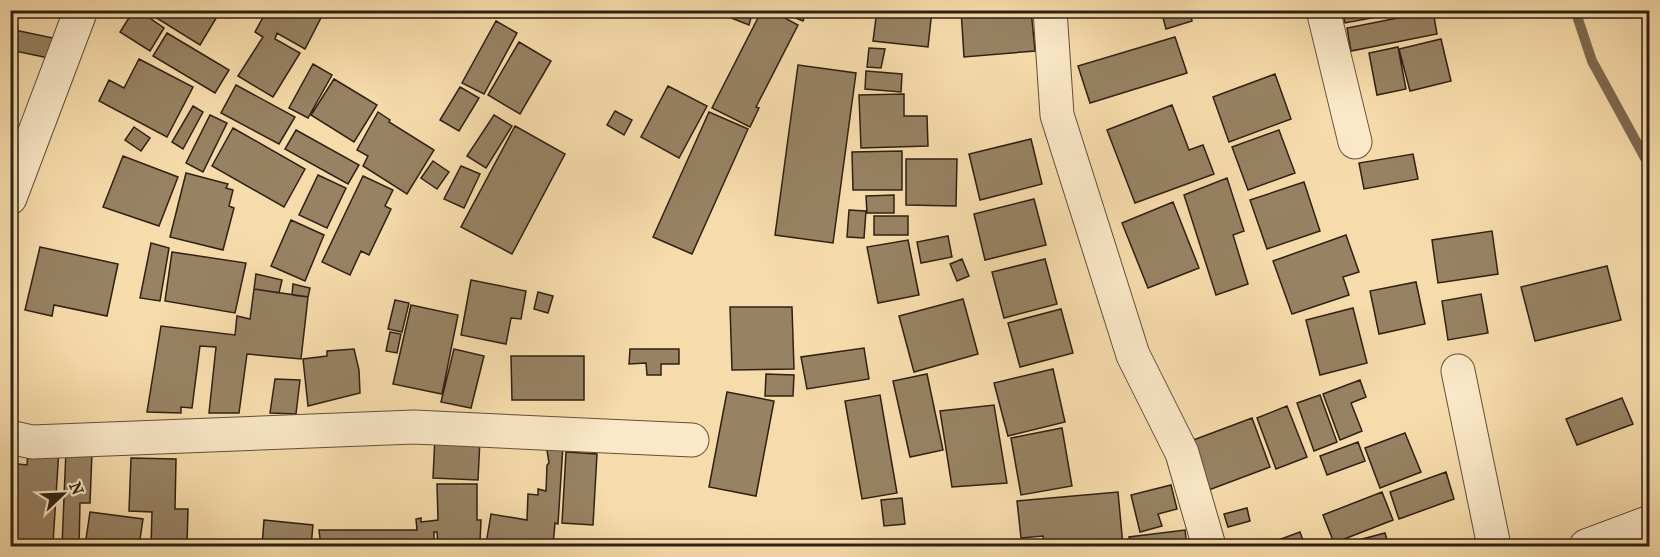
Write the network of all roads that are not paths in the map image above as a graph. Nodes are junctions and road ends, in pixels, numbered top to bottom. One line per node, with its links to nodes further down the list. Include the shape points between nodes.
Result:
1 (81, 10): 5 (street)
2 (1050, 10): 10 (street, via 1057,115 1133,355 1182,453)
3 (1323, 10): 4 (street)
4 (1355, 142)
5 (10, 198)
6 (1458, 371): 11 (street)
7 (10, 437): 8 (street, via 32,442 414,427)
8 (692, 440)
9 (1650, 522): 12 (street)
10 (1209, 546)
11 (1494, 546)
12 (1586, 546)

